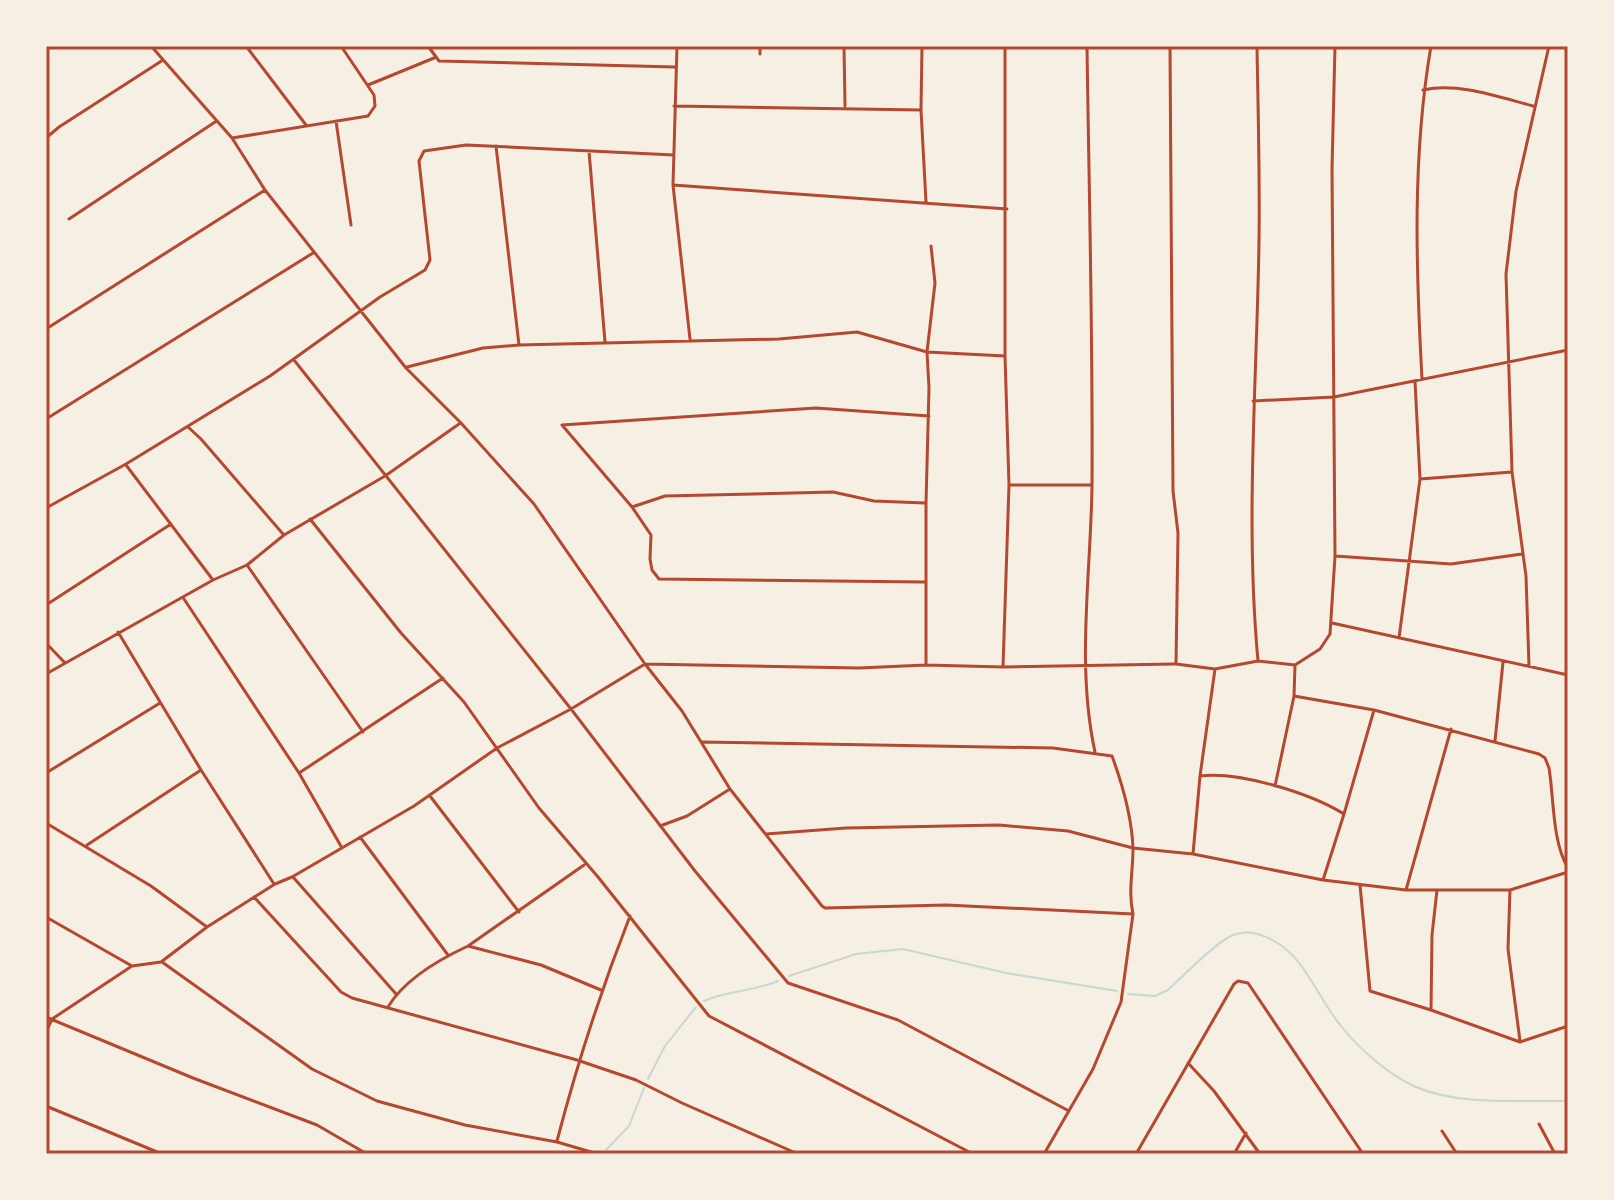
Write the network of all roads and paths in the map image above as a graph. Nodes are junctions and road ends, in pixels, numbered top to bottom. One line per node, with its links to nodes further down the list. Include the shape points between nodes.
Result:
1 (151, 46): 18 (street)
2 (246, 46): 28 (street)
3 (341, 46): 20 (street)
4 (428, 46): 17 (street)
5 (677, 46): 19 (street)
6 (760, 46): 16 (street)
7 (844, 46): 24 (street)
8 (922, 46): 25 (street)
9 (1005, 46): 37 (street)
10 (1087, 46): 66 (street)
11 (1170, 46): 89 (street)
12 (1257, 46): 56 (street, via 1259,240)
13 (1335, 46): 55 (street)
14 (1431, 46): 21 (street)
15 (1549, 46): 23 (street)
16 (760, 54)
17 (434, 58): 19 (street); 20 (street)
18 (163, 60): 26 (street); 29 (street)
19 (675, 67): 22 (street)
20 (367, 86): 27 (street, via 375,106 368,116)
21 (1423, 90): 23 (street, via 1438,86); 53 (street, via 1417,156)
22 (674, 106): 24 (street); 33 (street)
23 (1534, 106): 51 (street, via 1506,274)
24 (845, 107): 25 (street)
25 (921, 110): 36 (street)
26 (216, 121): 30 (street); 38 (street)
27 (336, 121): 28 (street); 39 (street)
28 (306, 125): 30 (street)
29 (46, 138)
30 (232, 138): 35 (street)
31 (496, 145): 32 (street); 42 (street, via 424,151 419,161 429,266); 46 (street)
32 (589, 151): 33 (street); 45 (street)
33 (674, 155): 34 (street)
34 (673, 185): 36 (street); 44 (street)
35 (265, 190): 41 (street); 43 (street)
36 (926, 203): 37 (street)
37 (1007, 209): 49 (street)
38 (69, 219)
39 (351, 225)
40 (931, 246): 48 (street, via 934,292)
41 (313, 253): 42 (street); 58 (street)
42 (362, 312): 50 (street); 52 (street)
43 (46, 329)
44 (690, 339): 45 (street); 48 (street, via 857,332)
45 (605, 342): 46 (street)
46 (519, 345): 52 (street, via 483,348)
47 (1568, 350): 51 (street)
48 (927, 352): 49 (street); 57 (street)
49 (1005, 356): 65 (street)
50 (294, 360): 60 (street); 63 (street)
51 (1508, 362): 53 (street); 62 (street)
52 (406, 368): 59 (street)
53 (1422, 379): 54 (street)
54 (1415, 381): 55 (street); 64 (street)
55 (1334, 397): 56 (street); 74 (street)
56 (1253, 401): 85 (street)
57 (929, 416): 67 (street); 68 (street, via 816,408 562,425)
58 (46, 419)
59 (461, 423): 63 (street); 88 (street, via 534,504)
60 (188, 427): 61 (street); 72 (street)
61 (126, 464): 69 (street); 71 (street)
62 (1512, 472): 64 (street); 73 (street)
63 (385, 476): 70 (street); 101 (street)
64 (1420, 479): 75 (street)
65 (1009, 485): 66 (street); 94 (street)
66 (1092, 485): 92 (street)
67 (926, 503): 68 (street, via 874,501 833,492 665,496); 78 (street)
68 (632, 507): 78 (street, via 651,535 652,570 659,579)
69 (46, 508)
70 (310, 519): 72 (street); 98 (street, via 401,633)
71 (171, 524): 77 (street); 80 (street)
72 (284, 535): 76 (street)
73 (1522, 554): 75 (street, via 1451,564); 93 (street)
74 (1335, 556): 75 (street); 81 (street)
75 (1409, 561): 83 (street)
76 (247, 565): 77 (street); 104 (street)
77 (213, 580): 79 (street)
78 (925, 582): 90 (street)
79 (184, 599): 82 (street); 111 (street)
80 (46, 605)
81 (1332, 623): 83 (street); 91 (street, via 1327,642)
82 (118, 632): 87 (street); 100 (street)
83 (1399, 638): 86 (street)
84 (46, 643): 87 (street)
85 (1258, 661): 91 (street); 95 (street)
86 (1503, 662): 93 (street); 105 (street)
87 (65, 663): 96 (street)
88 (645, 664): 90 (street); 101 (street); 106 (street)
89 (1176, 664): 92 (street); 95 (street)
90 (926, 665): 94 (street)
91 (1295, 665): 99 (street)
92 (1086, 666): 94 (street); 108 (street)
93 (1529, 666): 97 (street)
94 (1003, 667)
95 (1215, 669): 112 (street)
96 (46, 674)
97 (1568, 675)
98 (444, 677): 104 (street); 107 (street)
99 (1294, 696): 102 (street); 113 (street)
100 (160, 703): 109 (street); 110 (street)
101 (571, 709): 107 (street); 118 (street)
102 (1374, 710): 103 (street); 116 (street)
103 (1451, 729): 105 (street); 131 (street)
104 (363, 732): 111 (street)
105 (1495, 741): 126 (street, via 1539,754 1548,762 1556,834)
106 (700, 742): 108 (street); 114 (street)
107 (497, 748): 115 (street); 125 (street)
108 (1095, 752): 123 (street, via 1112,756 1126,794)
109 (201, 770): 121 (street); 129 (street)
110 (46, 773)
111 (299, 773): 122 (street)
112 (1200, 776): 113 (street); 124 (street)
113 (1275, 786): 116 (street)
114 (730, 789): 118 (street); 119 (street)
115 (430, 796): 120 (street); 135 (street)
116 (1344, 814): 128 (street)
117 (46, 823): 121 (street)
118 (660, 826): 156 (street, via 788,983 898,1020)
119 (766, 834): 123 (street, via 999,825 1068,831); 136 (street, via 825,908 946,905)
120 (360, 837): 122 (street); 141 (street)
121 (87, 845): 139 (street)
122 (342, 848): 127 (street)
123 (1133, 848): 124 (street); 136 (street)
124 (1193, 854): 128 (street)
125 (585, 864): 135 (street); 137 (street)
126 (1568, 870): 133 (street)
127 (292, 877): 129 (street); 145 (street)
128 (1323, 880): 130 (street)
129 (275, 884): 134 (street)
130 (1360, 884): 131 (street); 147 (street, via 1370,991)
131 (1406, 890): 132 (street)
132 (1437, 890): 133 (street); 147 (street)
133 (1510, 890): 152 (street, via 1508,949)
134 (254, 897): 139 (street); 146 (street, via 341,992)
135 (519, 912): 140 (street)
136 (1133, 914): 156 (street, via 1121,1002)
137 (630, 916): 144 (street); 165 (street, via 718,1023)
138 (46, 917): 143 (street)
139 (207, 927): 142 (street)
140 (468, 946): 141 (street); 144 (street, via 541,965)
141 (448, 955): 145 (street)
142 (161, 962): 143 (street); 160 (street, via 312,1069 377,1101)
143 (132, 966): 149 (street)
144 (601, 990): 153 (street)
145 (396, 994): 146 (street)
146 (388, 1007): 153 (street)
147 (1431, 1010): 152 (street)
148 (46, 1017): 149 (street)
149 (52, 1019): 151 (street); 162 (street, via 317,1125)
150 (1568, 1026): 152 (street)
151 (46, 1032)
152 (1520, 1042)
153 (577, 1060): 160 (street); 164 (street, via 636,1080)
154 (1187, 1062): 159 (street); 167 (street); 170 (street, via 1234,984 1248,983)
155 (46, 1106): 161 (street)
156 (1069, 1111): 166 (street)
157 (1539, 1124): 172 (street)
158 (1442, 1131): 171 (street)
159 (1246, 1133): 168 (street); 169 (street)
160 (557, 1142): 163 (street)
161 (162, 1154)
162 (366, 1154)
163 (598, 1154)
164 (798, 1154)
165 (973, 1154)
166 (1044, 1154)
167 (1136, 1154)
168 (1234, 1154)
169 (1260, 1154)
170 (1363, 1154)
171 (1457, 1154)
172 (1555, 1154)

